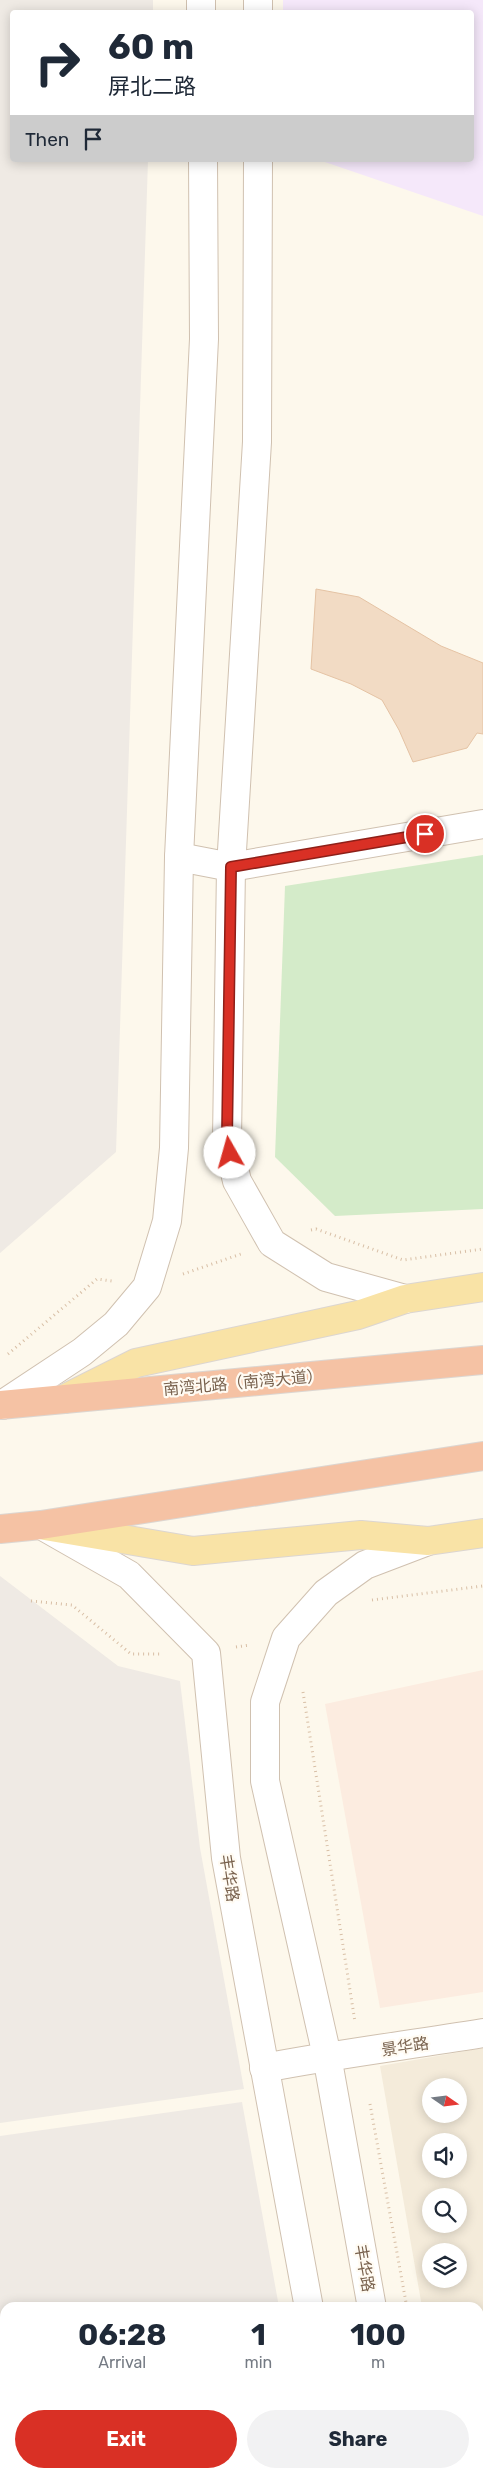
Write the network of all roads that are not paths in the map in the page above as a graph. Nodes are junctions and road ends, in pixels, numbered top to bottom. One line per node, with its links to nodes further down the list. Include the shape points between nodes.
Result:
1 (203, 162): 4 (street, via 204,339)
2 (258, 162): 5 (street, via 257,442)
3 (483, 824): 5 (street)
4 (179, 857): 5 (street); 10 (street, via 174,1148 167,1221 147,1287 116,1324 89,1346)
5 (231, 867): 7 (street, via 227,1138 237,1181 272,1243 326,1277)
6 (483, 1286): 7 (main road)
7 (405, 1299): 9 (main road, via 358,1315 136,1363)
8 (483, 1360): 9 (highway, 南湾北路（南湾大道）)
9 (64, 1399): 10 (highway, 南湾北路（南湾大道）)
10 (1, 1405)
11 (483, 1456): 12 (highway)
12 (42, 1525): 13 (highway); 15 (main road, via 193,1551 361,1535); 18 (street, 丰华路, via 129,1575 206,1653 226,1858)
13 (0, 1529)
14 (483, 1533): 15 (main road)
15 (428, 1541): 17 (street, 丰华路, via 365,1565 326,1594 286,1638 265,1702 265,1781)
16 (483, 2033): 17 (street, 景华路, via 360,2054)
17 (327, 2056): 18 (street, 景华路); 20 (street, 丰华路)
18 (264, 2068): 19 (street, 丰华路)
19 (308, 2302)
20 (371, 2302)

